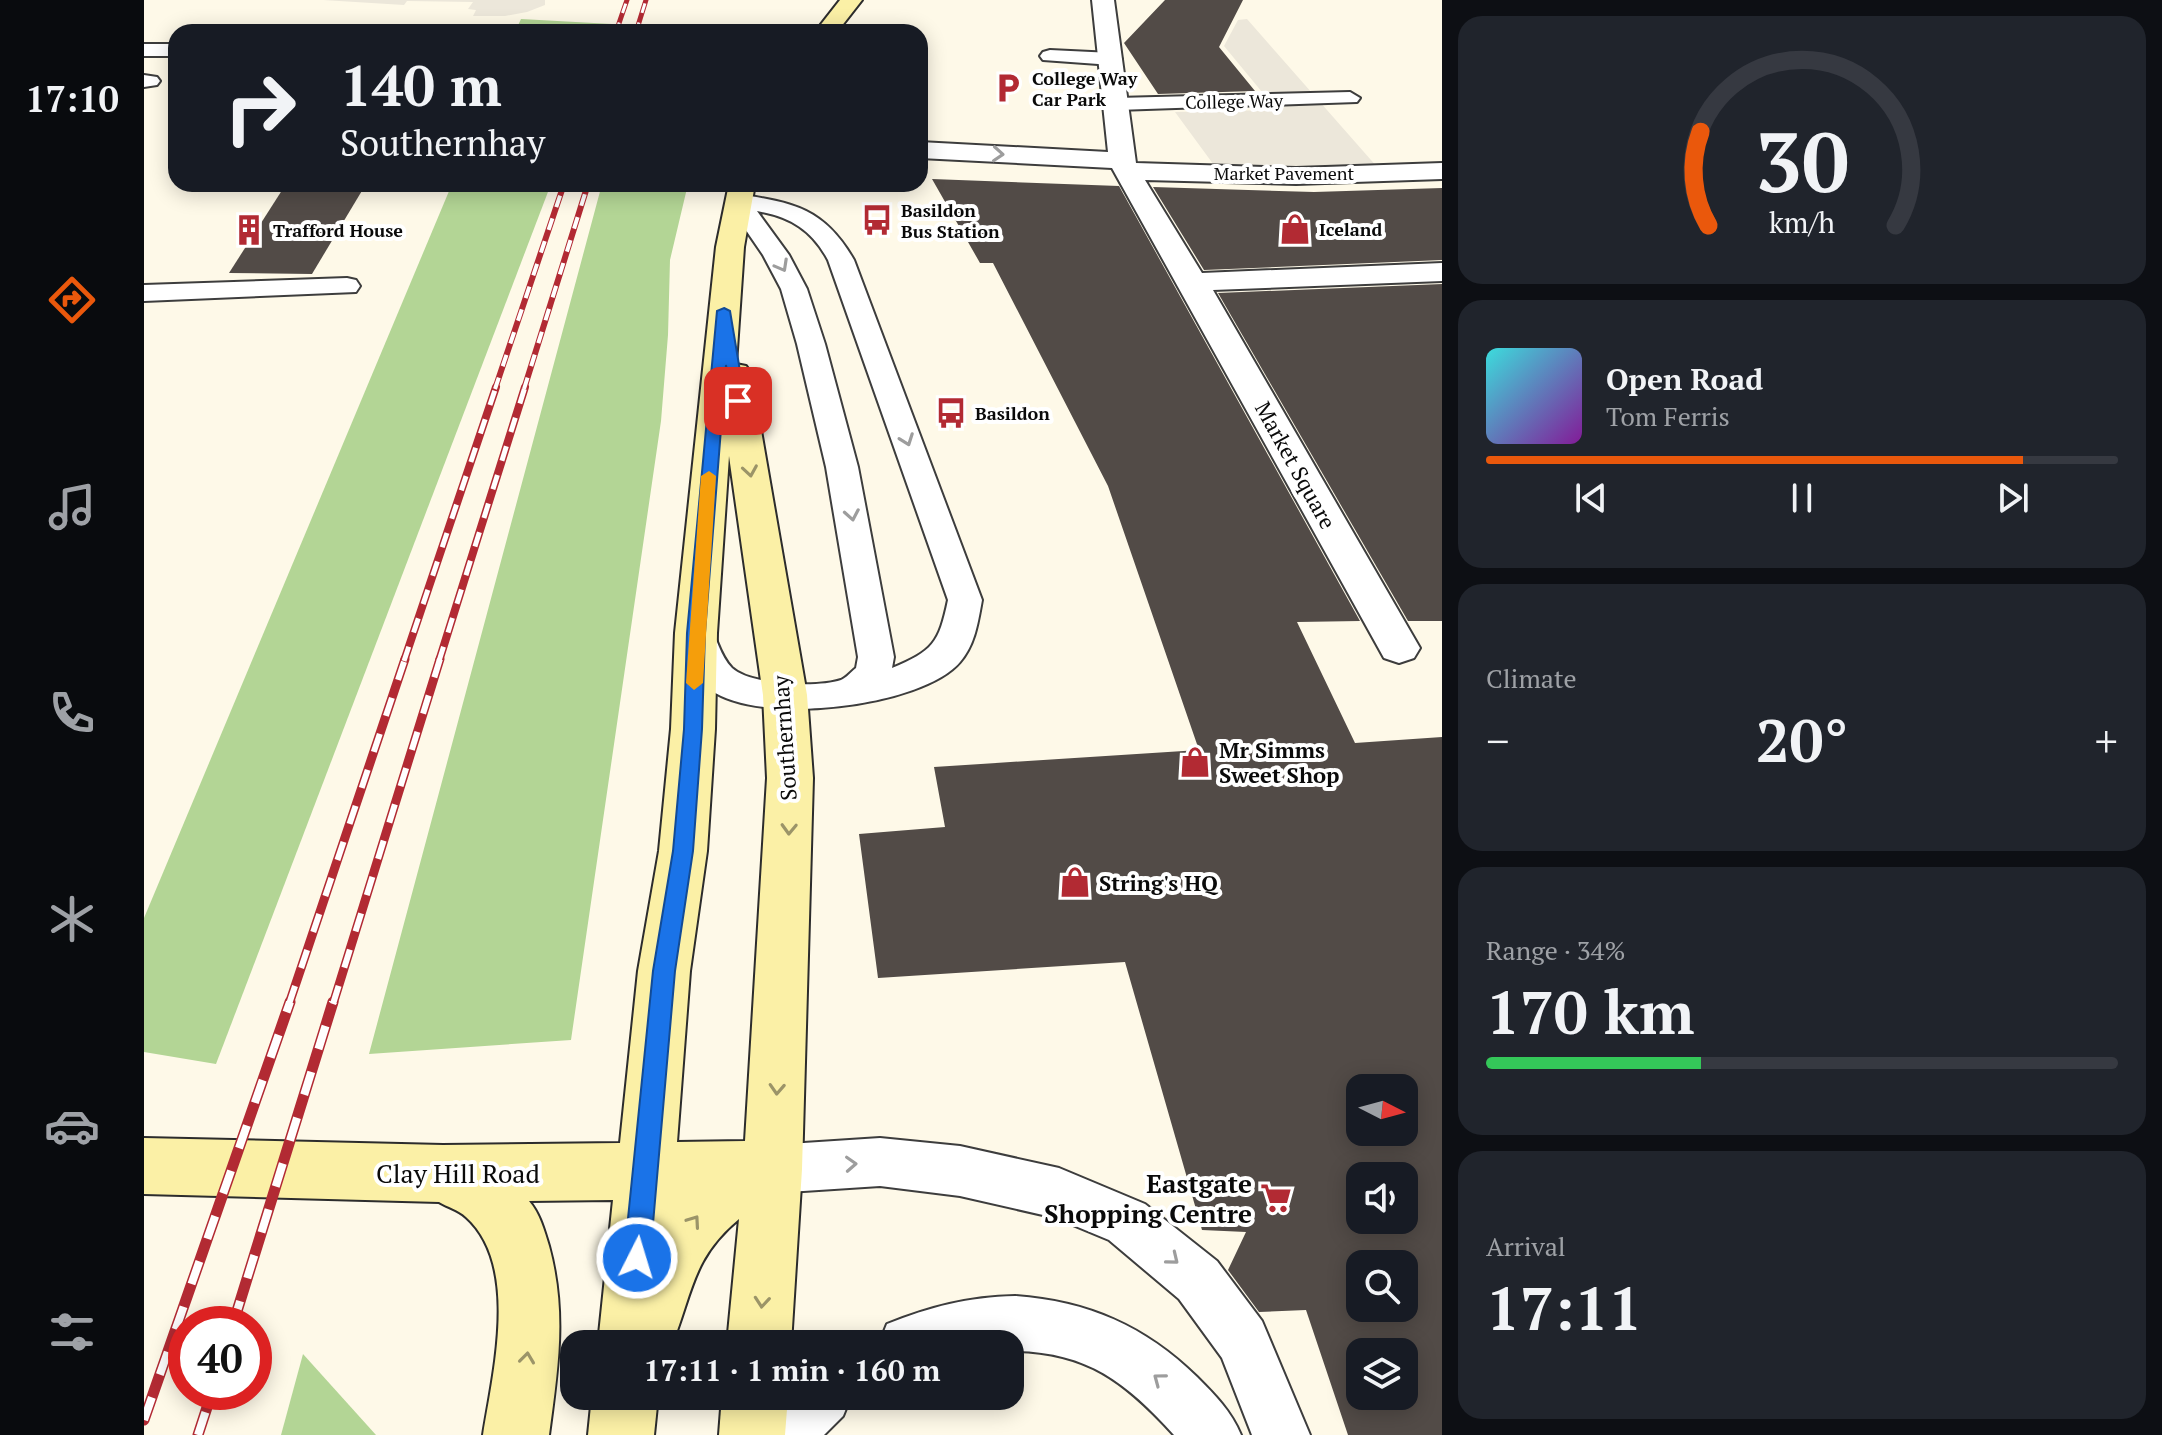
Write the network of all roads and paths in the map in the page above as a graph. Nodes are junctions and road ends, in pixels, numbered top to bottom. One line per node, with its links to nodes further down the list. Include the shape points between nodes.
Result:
1 (851, 0): 3 (street)
2 (1103, 0): 7 (street, Market Square)
3 (832, 24)
4 (144, 50): 5 (lane)
5 (168, 50)
6 (1050, 56): 7 (lane)
7 (1112, 59): 9 (street, Market Square)
8 (1350, 98): 9 (lane, College Way)
9 (1117, 104): 11 (street, Market Square)
10 (928, 151): 11 (street, Market Pavement, one-way to 11)
11 (1124, 166): 12 (street, Market Pavement, via 1296,176); 15 (street, Market Square)
12 (1442, 171)
13 (740, 192): 18 (street, Southernhay); 21 (lane, one-way to 21, via 794,289 842,467 876,657 873,674); 21 (lane, one-way to 21, via 819,225 831,240 965,600 958,635 946,655 924,672)
14 (1442, 272): 15 (street)
15 (1193, 282): 20 (street, Market Square)
16 (347, 286): 17 (lane)
17 (144, 293)
18 (724, 311): 19 (street, Southernhay); 22 (street, Southernhay, one-way to 22)
19 (696, 633): 22 (lane, via 707,664 728,684); 25 (street, Southernhay, via 683,851 664,971)
20 (1399, 648)
21 (851, 692): 22 (lane)
22 (785, 695): 24 (street, Southernhay, one-way to 24, via 790,778)
23 (144, 1166): 26 (street, Clay Hill Road)
24 (773, 1169): 25 (street, Clay Hill Road); 28 (street, one-way to 24, via 672,1253 699,1212 727,1189); 29 (street, Southernhay, one-way to 29); 37 (lane, one-way to 37, via 880,1162 960,1171 1059,1193 1127,1222 1198,1280 1243,1340)
25 (644, 1171): 26 (street, Clay Hill Road); 27 (street, Southernhay)
26 (443, 1174): 33 (street, one-way to 26, via 529,1346 528,1284 514,1230 486,1195)
27 (631, 1330)
28 (648, 1330)
29 (760, 1330)
30 (948, 1330): 36 (lane, one-way to 30, via 1173,1389 1119,1349 1058,1327 992,1322)
31 (754, 1410): 34 (street)
32 (809, 1410): 35 (lane)
33 (516, 1435)
34 (752, 1435)
35 (790, 1435)
36 (1212, 1435)
37 (1281, 1435)

